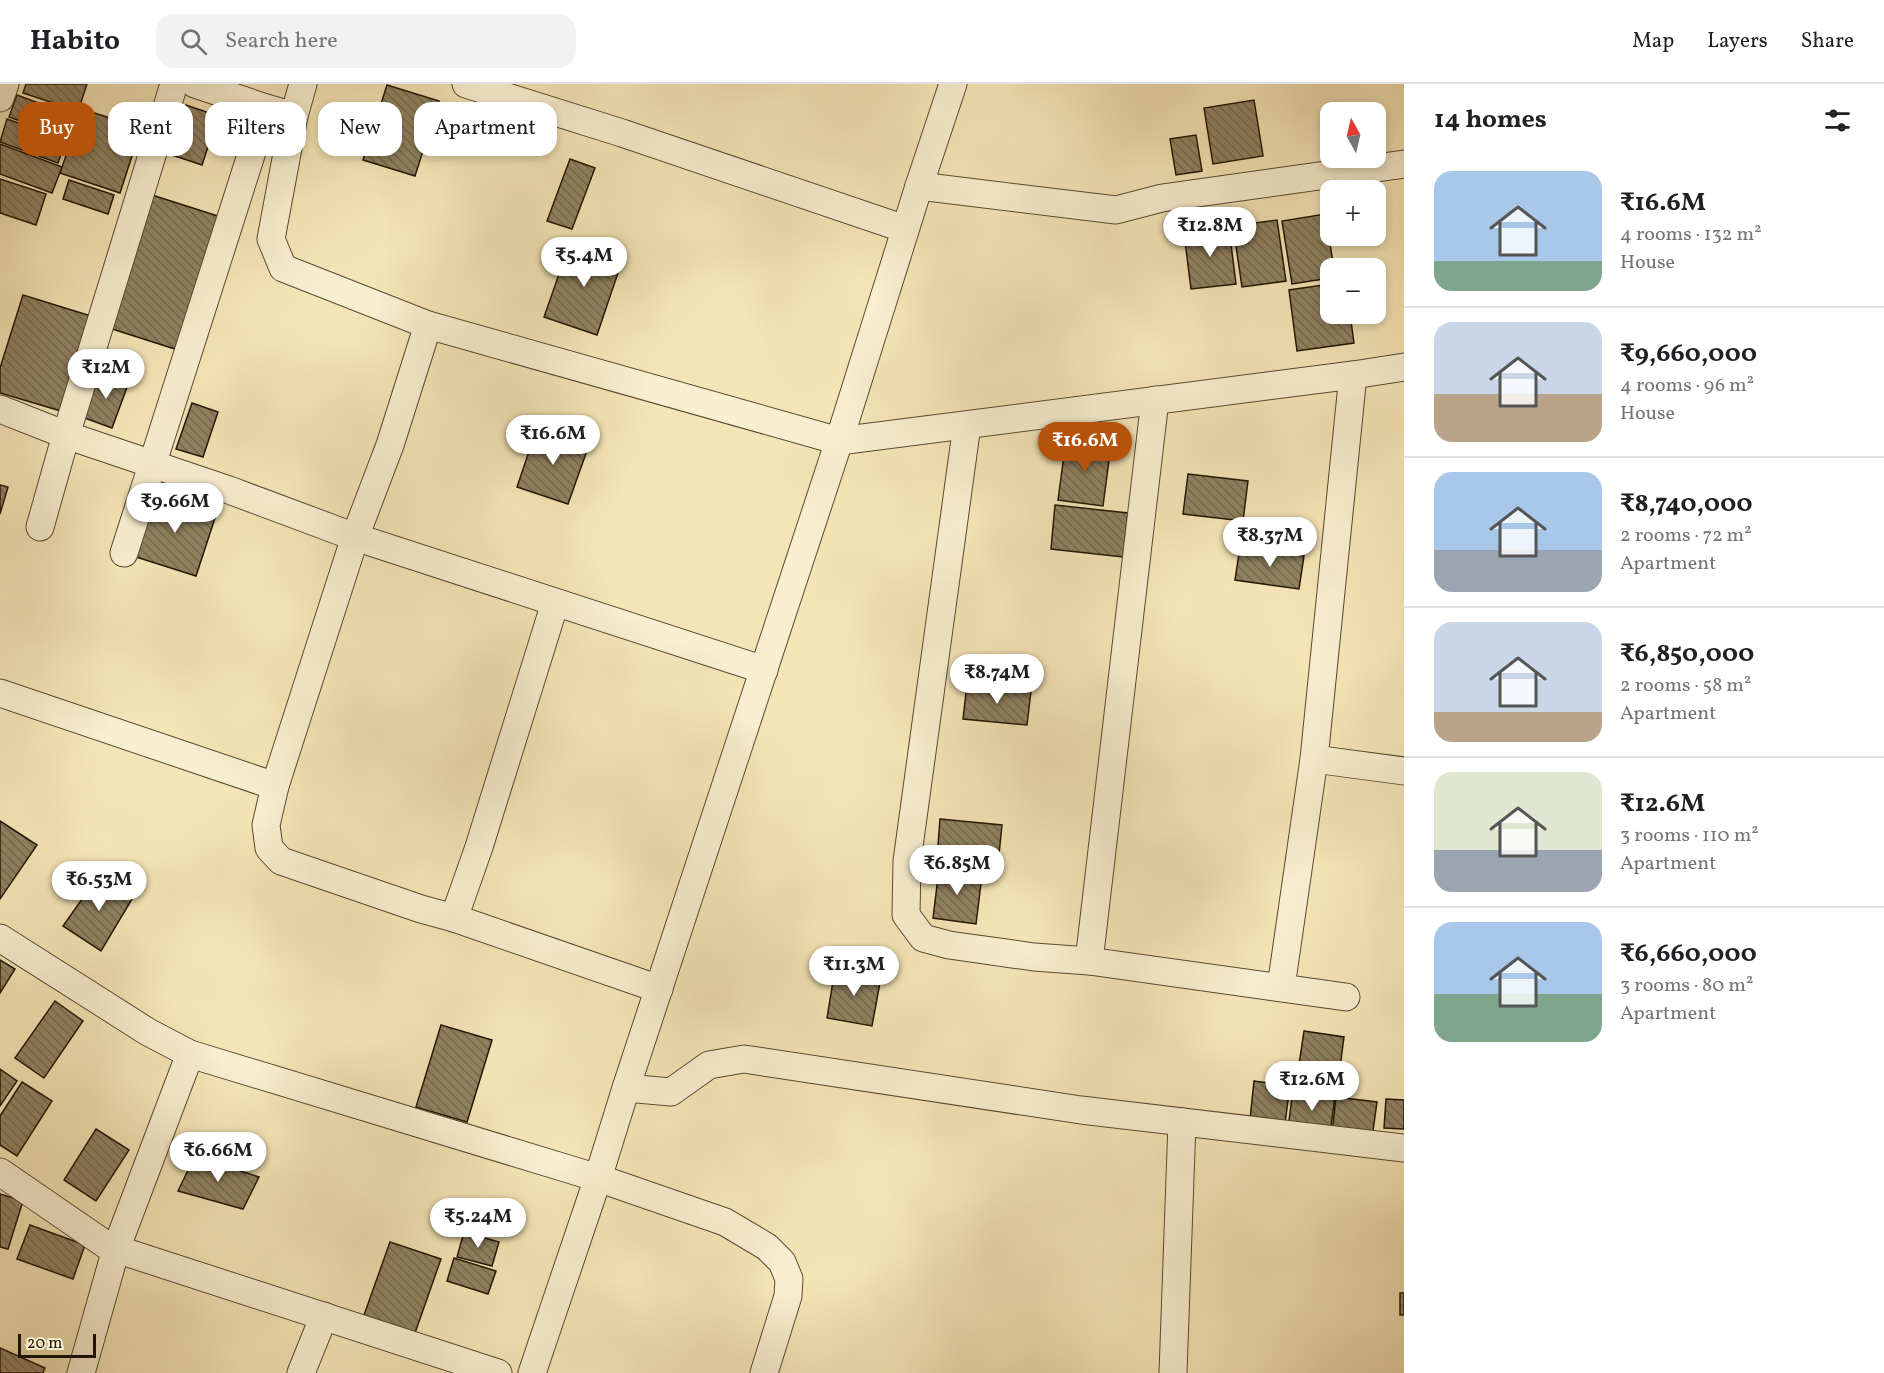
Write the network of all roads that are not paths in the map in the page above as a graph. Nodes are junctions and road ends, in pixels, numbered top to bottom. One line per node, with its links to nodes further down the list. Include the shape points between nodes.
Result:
1 (5, 84): 7 (street)
2 (174, 84): 21 (street)
3 (195, 84): 8 (street)
4 (303, 84): 9 (street)
5 (466, 84): 14 (street)
6 (953, 84): 13 (street)
7 (0, 98)
8 (248, 102)
9 (298, 102)
10 (251, 156): 23 (street)
11 (287, 156): 15 (street, via 271,239 283,268)
12 (1404, 164): 13 (street, via 1162,198 1116,210)
13 (918, 186): 14 (street)
14 (905, 229): 22 (street)
15 (428, 325): 22 (street); 25 (street, via 390,445)
16 (1404, 367): 17 (street)
17 (1353, 375): 18 (street); 30 (street)
18 (1155, 400): 20 (street); 35 (street)
19 (0, 409): 21 (street)
20 (967, 424): 22 (street); 35 (street, via 907,861 906,915 923,938 949,945)
21 (66, 435): 23 (street); 24 (street)
22 (839, 441): 28 (street)
23 (153, 464): 25 (street); 26 (street)
24 (40, 527)
25 (355, 537): 27 (street); 32 (street)
26 (124, 552)
27 (555, 603): 28 (street); 33 (street)
28 (764, 670): 37 (street)
29 (0, 693): 32 (street)
30 (1314, 759): 31 (street); 36 (street)
31 (1404, 771)
32 (275, 786): 33 (street, via 266,825 269,848 281,861)
33 (454, 918): 37 (street)
34 (0, 938): 39 (street, via 148,1032)
35 (1089, 961): 36 (street)
36 (1281, 987): 38 (street)
37 (659, 989): 40 (street)
38 (1346, 997)
39 (190, 1054): 44 (street); 45 (street)
40 (626, 1088): 41 (street, via 671,1092 709,1065 744,1059); 44 (street)
41 (1182, 1122): 42 (street); 52 (street)
42 (1404, 1148)
43 (0, 1172): 45 (street)
44 (598, 1179): 50 (street); 51 (street, via 725,1222 767,1246 782,1262 789,1279 788,1296)
45 (116, 1250): 46 (street); 47 (street)
46 (324, 1316): 48 (street); 49 (street)
47 (81, 1373)
48 (301, 1373)
49 (498, 1373)
50 (532, 1373)
51 (764, 1373)
52 (1173, 1373)

